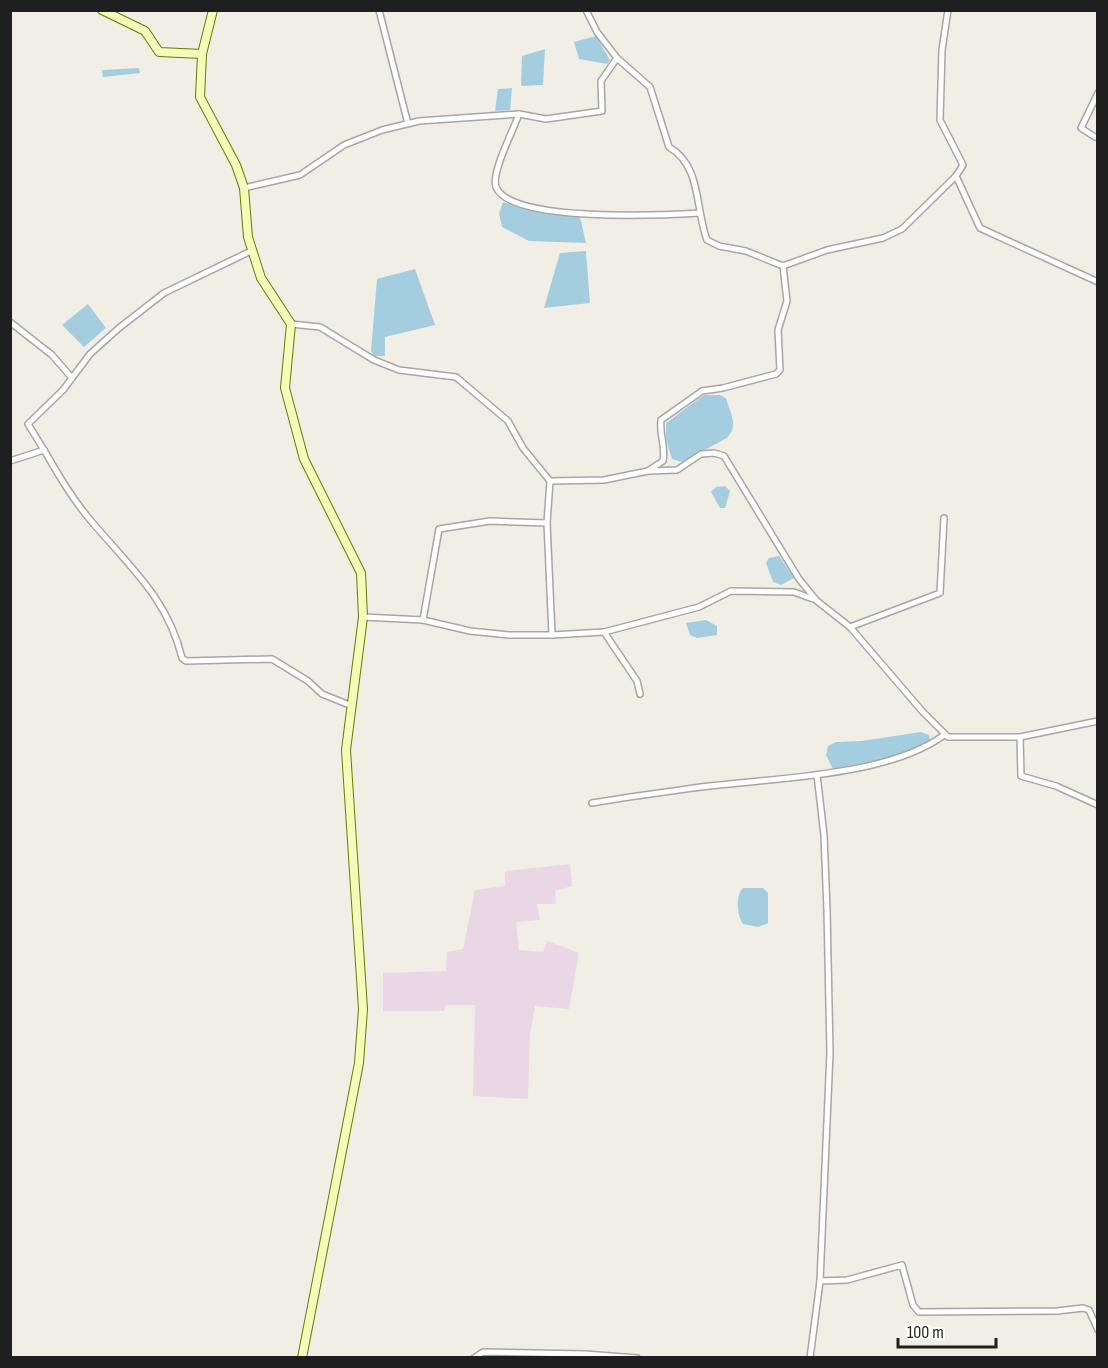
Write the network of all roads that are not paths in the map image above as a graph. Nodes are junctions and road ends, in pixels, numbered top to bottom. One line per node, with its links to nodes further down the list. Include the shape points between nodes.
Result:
1 (102, 10): 6 (street, via 145,32 159,52)
2 (213, 10): 6 (street)
3 (379, 10): 10 (street)
4 (586, 10): 7 (street)
5 (948, 10): 12 (street, via 942,50 940,120 963,160)
6 (202, 54): 13 (street, via 200,97)
7 (617, 58): 9 (street, via 601,81 602,111 546,119); 14 (street, via 650,87 669,147 690,166)
8 (1098, 93): 11 (street, via 1081,128)
9 (519, 114): 10 (street); 14 (street, via 495,174 496,188 504,198 567,213)
10 (408, 124): 13 (street, via 344,146 300,175)
11 (1095, 137)
12 (956, 176): 16 (street, via 902,229); 17 (street, via 980,228)
13 (244, 188): 15 (street, via 248,237)
14 (700, 213): 16 (street, via 707,240)
15 (253, 250): 19 (street, via 261,278); 20 (street, via 164,293 105,341)
16 (783, 266): 23 (street, via 787,301 778,330 780,370 743,384 702,390 667,414 661,420 660,430 665,448 663,461)
17 (1098, 282)
18 (10, 322): 20 (street, via 52,355)
19 (291, 324): 24 (street, via 320,327 374,360 399,370 456,378 508,421 523,448); 28 (street, via 285,388 304,459 361,573)
20 (72, 378): 21 (street, via 28,424)
21 (44, 450): 22 (street); 34 (street, via 66,489 162,605 182,658 272,659 322,694)
22 (10, 461)
23 (648, 471): 24 (street, via 604,480); 27 (street, via 677,470 701,454 724,456 799,579)
24 (550, 481): 26 (street)
25 (944, 518): 30 (street, via 940,593)
26 (547, 523): 29 (street, via 490,521 439,529); 32 (street)
27 (817, 601): 30 (street); 31 (street, via 794,592 731,591 699,607)
28 (363, 616): 29 (street); 34 (street)
29 (423, 620): 32 (street, via 470,631)
30 (850, 627): 36 (street)
31 (604, 632): 32 (street); 33 (street, via 638,681)
32 (552, 635)
33 (640, 694)
34 (352, 706): 43 (street, via 346,750 363,1009 359,1063)
35 (1098, 721): 37 (street)
36 (944, 735): 37 (street); 38 (street, via 916,750 869,765)
37 (1020, 737): 40 (street, via 1021,776)
38 (817, 775): 39 (street); 41 (street, via 824,835 830,985 828,1143)
39 (592, 803)
40 (1098, 805)
41 (820, 1281): 42 (street, via 847,1280 902,1266 913,1305 919,1312 1083,1308 1089,1311); 46 (street)
42 (1098, 1330)
43 (302, 1358)
44 (474, 1358): 45 (street, via 483,1352)
45 (637, 1358)
46 (810, 1358)

